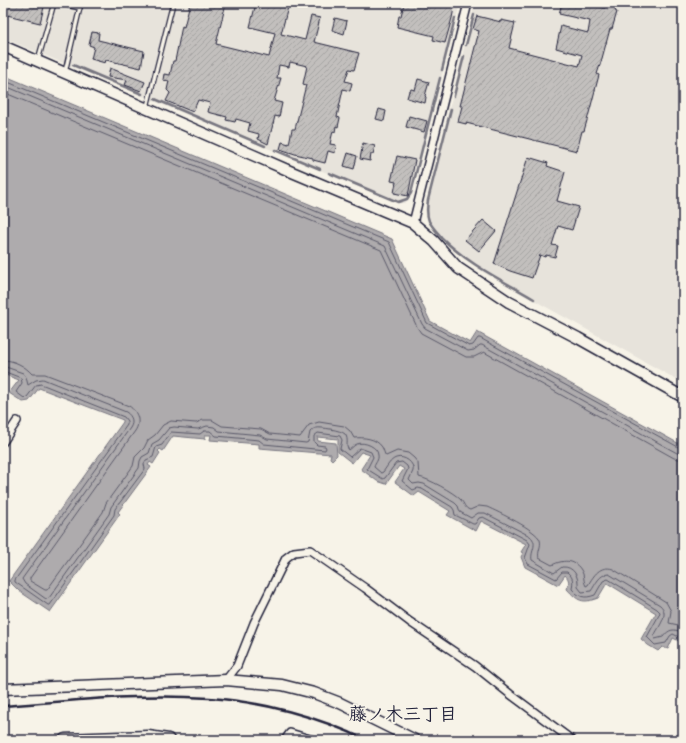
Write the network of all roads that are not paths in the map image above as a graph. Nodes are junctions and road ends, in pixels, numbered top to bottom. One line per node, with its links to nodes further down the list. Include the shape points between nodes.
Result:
1 (54, 3): 8 (lane)
2 (58, 3): 6 (lane)
3 (81, 3): 6 (lane)
4 (173, 3): 10 (lane)
5 (468, 3): 11 (street)
6 (80, 8): 9 (lane)
7 (3, 46): 8 (street)
8 (38, 61): 9 (street)
9 (64, 73): 10 (street)
10 (147, 109): 11 (street)
11 (413, 223): 12 (street, via 434,241 458,268 509,302)
12 (683, 397)
13 (17, 421): 14 (street)
14 (3, 442)
15 (226, 680): 16 (street); 22 (street, via 282,685 314,693); 23 (street, via 237,666 254,623 286,558 294,552 310,550 475,666)
16 (3, 689)
17 (120, 739): 18 (highway); 19 (highway, via 148,737)
18 (65, 740)
19 (168, 740)
20 (285, 740): 21 (street, via 290,733)
21 (313, 740)
22 (415, 740)
23 (572, 740)

